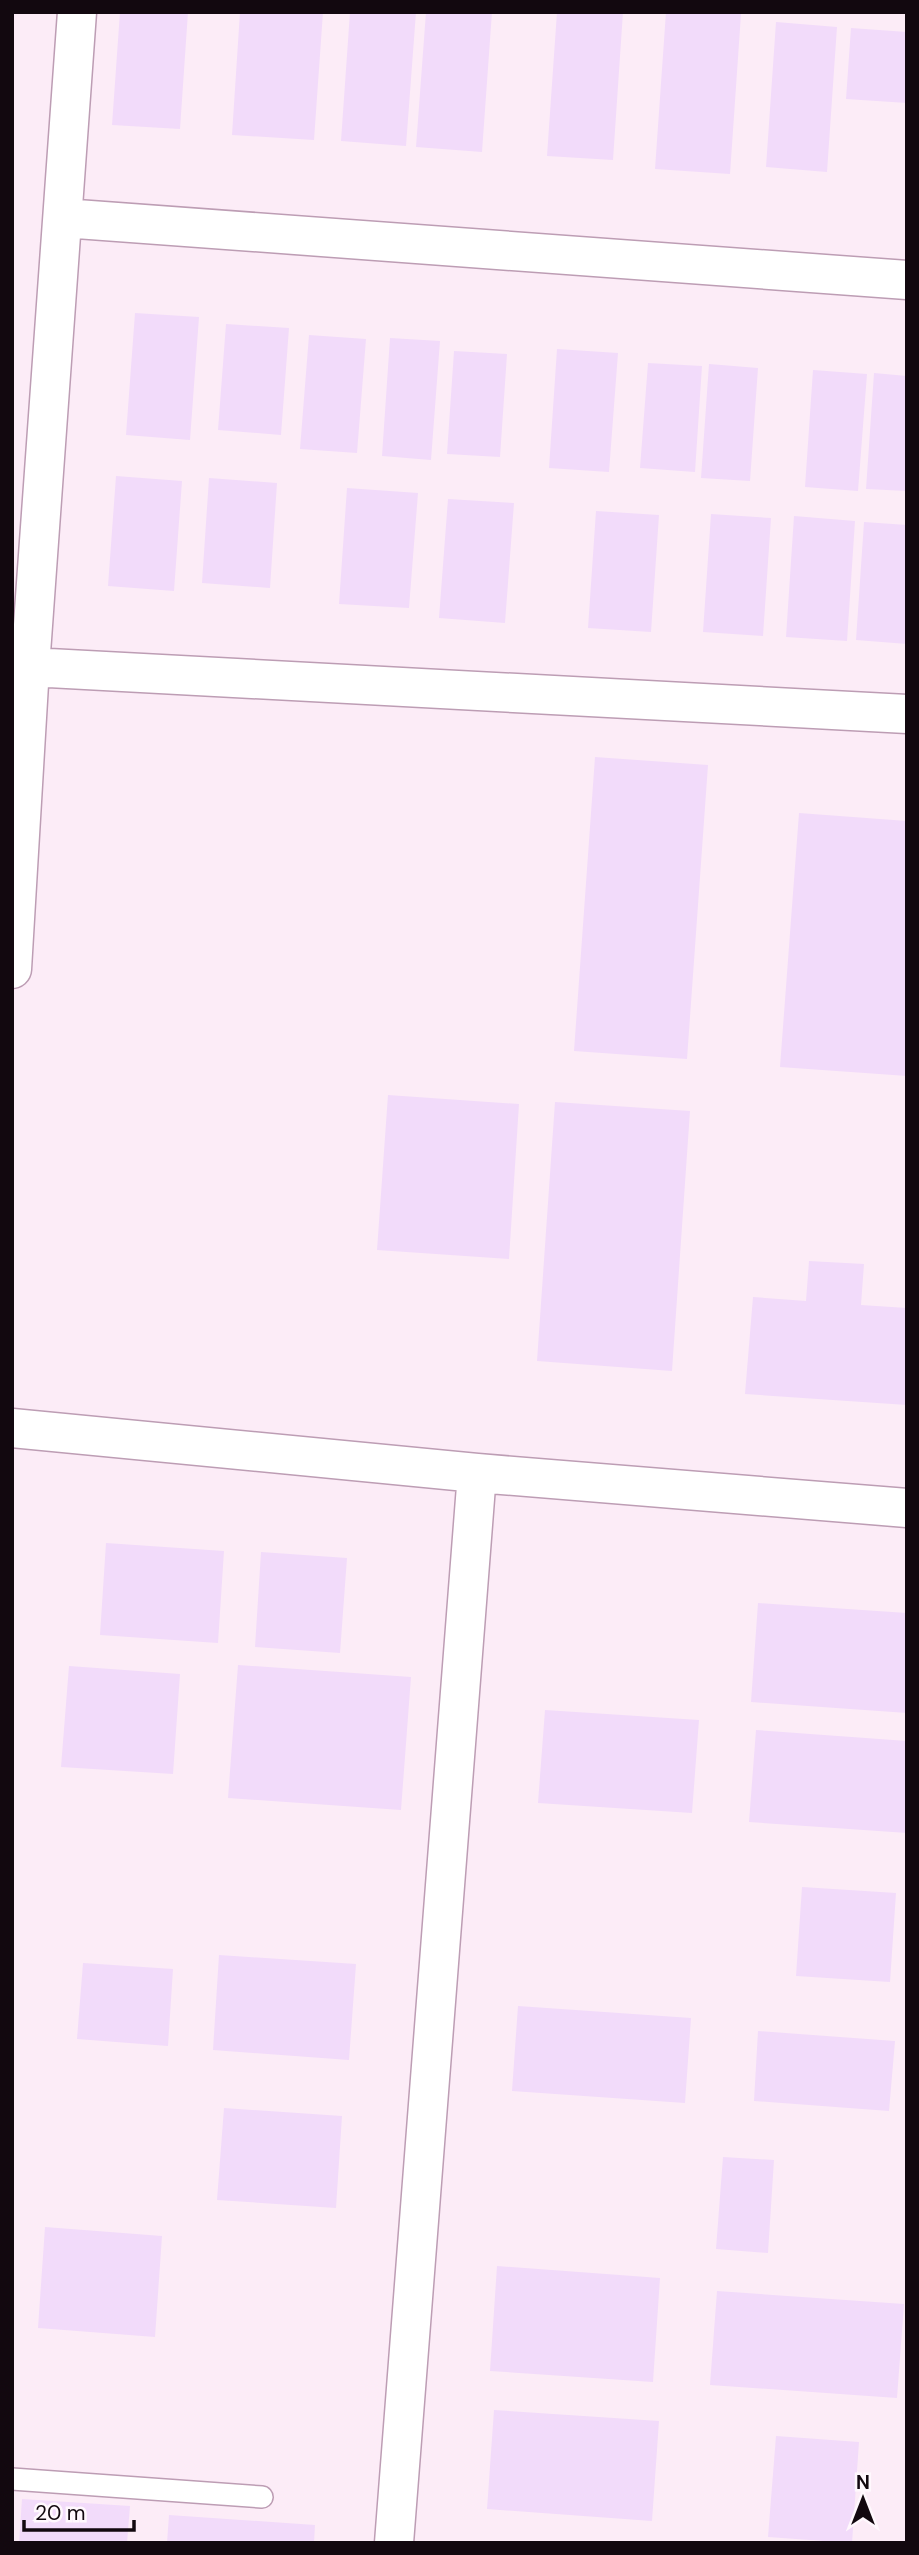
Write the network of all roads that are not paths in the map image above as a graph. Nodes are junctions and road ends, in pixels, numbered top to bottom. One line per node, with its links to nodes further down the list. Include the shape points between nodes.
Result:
1 (77, 12): 2 (street)
2 (63, 218): 3 (street); 4 (street)
3 (907, 280)
4 (30, 667): 5 (street); 6 (street)
5 (907, 714)
6 (12, 969)
7 (12, 1428): 8 (street)
8 (477, 1473): 9 (street); 12 (street)
9 (907, 1508)
10 (12, 2479): 11 (lane)
11 (262, 2497)
12 (394, 2543)

